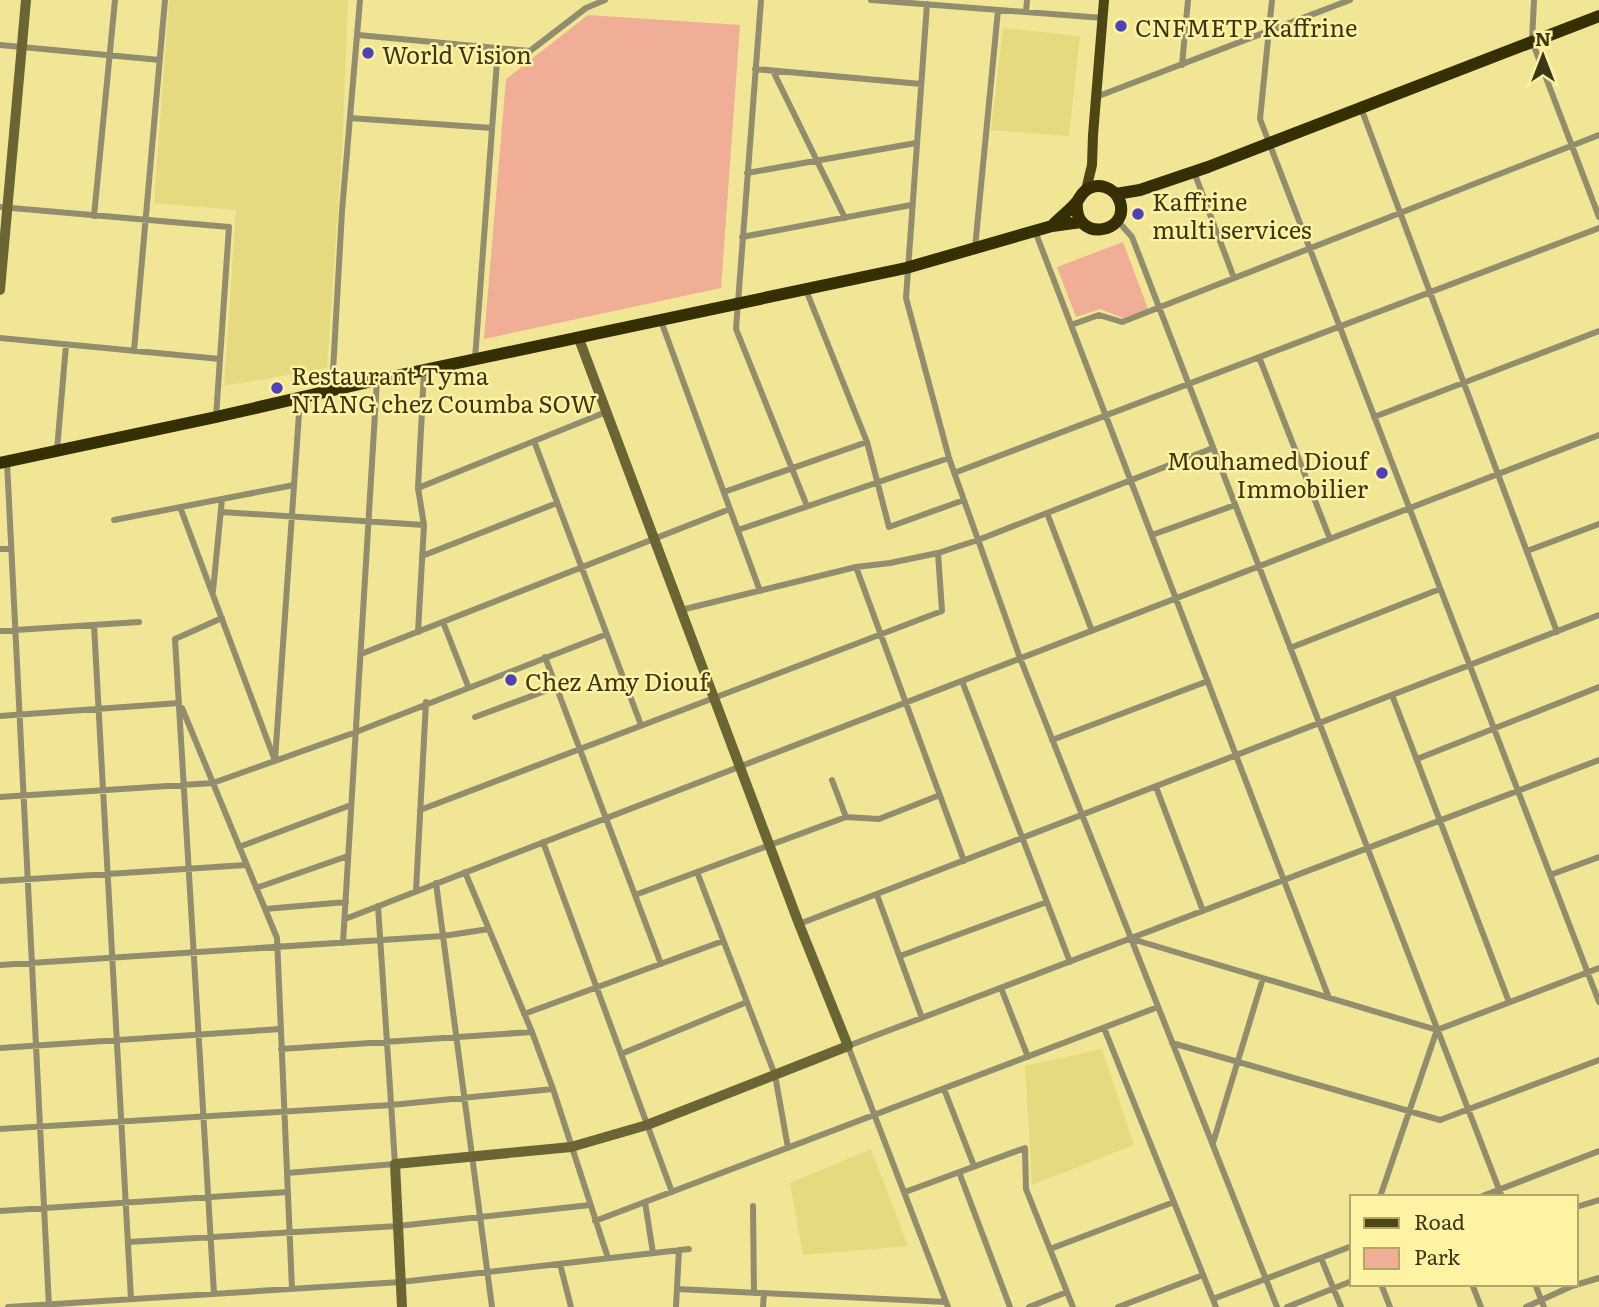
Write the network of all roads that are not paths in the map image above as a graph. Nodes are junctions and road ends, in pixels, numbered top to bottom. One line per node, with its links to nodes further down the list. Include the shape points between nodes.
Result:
1 (26, 0): 24 (main road)
2 (115, 0): 26 (street)
3 (166, 0): 27 (street)
4 (360, 0): 21 (street)
5 (605, 0): 25 (street, via 586,8 530,51)
6 (761, 0): 29 (street)
7 (872, 0): 14 (street)
8 (1027, 0): 17 (street)
9 (1104, 0): 19 (main road)
10 (1188, 0): 28 (street)
11 (1272, 0): 20 (street)
12 (1350, 0): 20 (street)
13 (1534, 0): 22 (street)
14 (893, 1): 15 (street)
15 (927, 4): 16 (street); 31 (street)
16 (998, 10): 17 (street); 63 (street)
17 (1026, 12): 19 (street)
18 (1599, 16): 22 (highway)
19 (1103, 18): 32 (main road)
20 (1269, 31): 28 (street); 38 (street, via 1260,120)
21 (358, 35): 25 (street); 34 (street)
22 (1532, 41): 33 (highway); 39 (street)
23 (0, 45): 24 (street)
24 (22, 47): 26 (street); 51 (main road)
25 (498, 48): 35 (street)
26 (110, 55): 27 (street); 53 (street)
27 (160, 60): 56 (street)
28 (1182, 65): 32 (street)
29 (755, 69): 30 (street); 43 (street)
30 (773, 71): 31 (street); 40 (street)
31 (921, 84): 37 (street)
32 (1096, 97): 41 (main road)
33 (1361, 108): 38 (highway); 52 (street)
34 (350, 118): 35 (street); 87 (street)
35 (492, 128): 82 (street)
36 (1599, 135): 39 (street)
37 (916, 143): 40 (street); 49 (street)
38 (1269, 144): 42 (highway); 64 (street)
39 (1572, 145): 52 (street); 54 (street)
40 (817, 160): 43 (street); 55 (street)
41 (1092, 165): 44 (main road); 45 (main road)
42 (1194, 172): 46 (highway); 66 (street)
43 (747, 173): 62 (street)
44 (1104, 186): 45 (highway); 47 (highway)
45 (1086, 190): 48 (highway)
46 (1140, 190): 47 (highway); 50 (highway)
47 (1116, 194): 50 (highway)
48 (1077, 202): 58 (highway); 59 (highway)
49 (911, 205): 55 (street); 65 (street)
50 (1121, 206): 57 (highway)
51 (4, 208): 53 (street); 67 (main road)
52 (1401, 213): 64 (street); 69 (street)
53 (94, 216): 56 (street)
54 (1599, 217)
55 (845, 218): 62 (street)
56 (146, 220): 79 (street); 81 (street, via 229,227)
57 (1117, 220): 58 (highway, via 1100,230); 71 (street, via 1132,237)
58 (1081, 222): 59 (highway)
59 (1052, 226): 61 (highway)
60 (1599, 228): 69 (street)
61 (1035, 231): 63 (highway); 73 (street)
62 (742, 237): 70 (street)
63 (975, 248): 65 (highway)
64 (1310, 248): 66 (street); 74 (street)
65 (906, 268): 68 (highway); 98 (street, via 906,298)
66 (1234, 278): 71 (street)
67 (0, 290)
68 (806, 290): 70 (highway); 95 (street)
69 (1430, 292): 74 (street); 85 (street)
70 (737, 304): 72 (highway); 100 (street, via 736,329)
71 (1159, 308): 73 (street, via 1122,322 1099,315); 86 (street)
72 (662, 321): 77 (highway); 107 (street)
73 (1071, 325): 90 (street)
74 (1339, 326): 80 (street); 92 (street)
75 (1599, 331): 85 (street)
76 (0, 338): 78 (street)
77 (579, 339): 82 (highway); 89 (main road)
78 (66, 345): 79 (street); 97 (street)
79 (134, 351): 81 (street)
80 (1259, 357): 86 (street); 126 (street)
81 (220, 359): 91 (street)
82 (475, 361): 83 (highway)
83 (424, 371): 84 (highway); 106 (street)
84 (377, 380): 87 (highway); 120 (street)
85 (1464, 383): 92 (street); 102 (street)
86 (1188, 384): 90 (street); 96 (street)
87 (332, 391): 88 (highway)
88 (300, 398): 91 (highway); 105 (street)
89 (606, 412): 94 (street); 125 (main road)
90 (1106, 415): 101 (street); 103 (street)
91 (216, 417): 97 (highway)
92 (1374, 417): 114 (street)
93 (1599, 435): 102 (street)
94 (534, 441): 106 (street); 110 (street)
95 (867, 442): 100 (street); 104 (street)
96 (1213, 448): 103 (street); 111 (street)
97 (57, 450): 99 (highway)
98 (949, 458): 101 (street); 104 (street)
99 (3, 462): 128 (street)
100 (791, 468): 107 (street); 112 (street)
101 (954, 473): 109 (street)
102 (1498, 474): 114 (street); 130 (street)
103 (1131, 480): 117 (street); 124 (street)
104 (877, 482): 109 (street, via 889,527); 112 (street)
105 (294, 485): 108 (street); 118 (street)
106 (418, 488): 122 (street)
107 (724, 492): 115 (street)
108 (222, 499): 113 (street); 116 (street)
109 (964, 500): 127 (street)
110 (557, 503): 132 (street); 134 (street)
111 (1235, 505): 124 (street); 133 (street)
112 (807, 506): 123 (street)
113 (180, 507): 119 (street); 138 (street)
114 (1409, 508): 126 (street); 136 (street)
115 (730, 509): 123 (street); 125 (street)
116 (221, 512): 118 (street); 138 (street)
117 (1047, 513): 127 (street); 148 (street)
118 (292, 517): 120 (street); 180 (street)
119 (114, 520)
120 (369, 521): 122 (street); 154 (street)
121 (1599, 524): 130 (street)
122 (424, 525): 132 (street)
123 (738, 530): 137 (street)
124 (1152, 535): 139 (street)
125 (654, 539): 134 (street); 140 (main road)
126 (1330, 539): 133 (street)
127 (978, 540): 131 (street); 156 (street)
128 (11, 549): 129 (street); 146 (street)
129 (0, 550)
130 (1527, 551): 150 (street)
131 (937, 552): 135 (street); 151 (street, via 942,611)
132 (422, 556): 149 (street)
133 (1259, 566): 139 (street); 153 (street)
134 (582, 568): 144 (street); 152 (street)
135 (856, 568): 137 (street); 151 (street)
136 (1440, 589): 153 (street); 157 (street)
137 (760, 591): 140 (street)
138 (213, 594): 142 (street)
139 (1177, 598): 148 (street); 159 (street)
140 (681, 610): 164 (main road)
141 (1599, 615): 150 (street)
142 (222, 618): 167 (street, via 175,639); 180 (street)
143 (139, 622): 145 (street)
144 (443, 622): 149 (street); 160 (street)
145 (94, 625): 146 (street); 168 (street)
146 (15, 630): 147 (street); 169 (street)
147 (0, 631)
148 (1092, 631): 156 (street)
149 (418, 632): 154 (street)
150 (1557, 632): 157 (street)
151 (880, 633): 164 (street); 166 (street)
152 (607, 634): 155 (street); 173 (street)
153 (1290, 648): 172 (street)
154 (360, 654): 175 (street)
155 (545, 657): 160 (street); 161 (street)
156 (1020, 658): 158 (street); 176 (street)
157 (1470, 665): 163 (street); 174 (street)
158 (962, 681): 166 (street); 198 (street)
159 (1208, 681): 176 (street); 178 (street)
160 (468, 686): 165 (street)
161 (556, 687): 171 (street); 177 (street)
162 (1599, 687): 174 (street)
163 (1392, 695): 172 (street); 179 (street)
164 (714, 697): 173 (street); 182 (main road)
165 (426, 702): 175 (street); 193 (street)
166 (906, 702): 182 (street); 190 (street)
167 (180, 703): 168 (street); 184 (street); 185 (street)
168 (99, 708): 169 (street); 187 (street)
169 (19, 714): 170 (street); 189 (street)
170 (0, 716)
171 (475, 717)
172 (1319, 724): 178 (street); 202 (street)
173 (641, 725): 177 (street)
174 (1494, 729): 179 (street); 188 (street)
175 (356, 732): 180 (street); 192 (street)
176 (1052, 740): 194 (street)
177 (579, 749): 193 (street); 196 (street)
178 (1237, 755): 186 (street); 213 (street)
179 (1417, 759): 197 (street)
180 (275, 760): 184 (street)
181 (1599, 760): 188 (street)
182 (740, 766): 196 (street); 200 (main road)
183 (832, 780): 195 (street)
184 (213, 783): 185 (street); 201 (street)
185 (184, 785): 187 (street); 207 (street)
186 (1156, 787): 194 (street); 224 (street)
187 (104, 790): 189 (street); 210 (street)
188 (1518, 791): 197 (street); 211 (street)
189 (23, 795): 191 (street); 212 (street)
190 (940, 795): 195 (street, via 879,819); 205 (street)
191 (0, 797)
192 (351, 805): 201 (street); 203 (street)
193 (420, 810): 217 (street)
194 (1082, 815): 198 (street); 229 (street)
195 (846, 817): 200 (street)
196 (606, 818): 199 (street); 218 (street)
197 (1440, 821): 202 (street); 248 (street)
198 (1022, 838): 205 (street); 221 (street)
199 (543, 842): 208 (street); 244 (street)
200 (770, 846): 209 (street); 226 (main road)
201 (239, 847): 206 (street)
202 (1367, 848): 213 (street); 255 (street)
203 (348, 856): 216 (street); 220 (street)
204 (1599, 857): 211 (street)
205 (964, 861): 219 (street)
206 (247, 865): 207 (street); 216 (street)
207 (189, 869): 210 (street); 234 (street)
208 (466, 872): 215 (street); 227 (street)
209 (697, 873): 218 (street); 231 (street)
210 (108, 874): 212 (street); 236 (street)
211 (1550, 875): 242 (street)
212 (28, 879): 214 (street); 238 (street)
213 (1285, 880): 224 (street); 246 (street)
214 (0, 881)
215 (436, 883): 217 (street); 228 (street)
216 (256, 888): 223 (street)
217 (416, 891): 222 (street)
218 (635, 895): 239 (street)
219 (877, 895): 226 (street); 235 (street)
220 (346, 902): 223 (street); 225 (street)
221 (1047, 902): 235 (street); 237 (street)
222 (378, 906): 225 (street); 230 (street)
223 (265, 909): 233 (street)
224 (1203, 911): 229 (street)
225 (345, 919): 232 (street)
226 (799, 924): 263 (main road)
227 (489, 929): 228 (street); 251 (street)
228 (443, 936): 230 (street); 258 (street)
229 (1131, 939): 237 (street); 243 (street); 250 (street)
230 (380, 940): 232 (street); 260 (street)
231 (723, 941): 239 (street); 247 (street)
232 (343, 943): 233 (street)
233 (277, 947): 234 (street); 254 (street)
234 (194, 953): 236 (street); 257 (street)
235 (900, 956): 252 (street)
236 (113, 958): 238 (street); 259 (street)
237 (1070, 962): 245 (street)
238 (32, 963): 240 (street); 262 (street)
239 (661, 964): 244 (street)
240 (0, 965)
241 (1599, 968): 242 (street)
242 (1587, 972): 248 (street); 249 (street)
243 (1263, 978): 246 (street); 269 (street)
244 (597, 988): 251 (street); 266 (street)
245 (1001, 988): 252 (street); 267 (street)
246 (1329, 998): 255 (street)
247 (747, 1002): 266 (street); 270 (street)
248 (1509, 1002): 255 (street)
249 (1599, 1002)
250 (1158, 1007): 253 (street); 261 (street)
251 (524, 1014): 256 (street)
252 (922, 1018): 263 (street)
253 (1104, 1028): 267 (street); 301 (street)
254 (281, 1029): 257 (street); 265 (street)
255 (1437, 1030): 275 (street); 277 (street)
256 (532, 1032): 258 (street); 271 (street)
257 (199, 1035): 259 (street); 279 (street)
258 (456, 1037): 260 (street); 273 (street)
259 (117, 1040): 262 (street); 280 (street)
260 (387, 1042): 265 (street); 274 (street)
261 (1172, 1043): 269 (street); 284 (street)
262 (36, 1045): 264 (street); 282 (street)
263 (848, 1046): 270 (main road); 278 (street)
264 (0, 1048)
265 (281, 1049): 276 (street)
266 (621, 1054): 281 (street)
267 (1028, 1057): 272 (street)
268 (1599, 1060): 275 (street)
269 (1238, 1062): 277 (street); 284 (street)
270 (775, 1075): 281 (main road); 286 (street)
271 (553, 1089): 273 (street); 285 (street)
272 (944, 1089): 278 (street); 290 (street)
273 (464, 1097): 274 (street); 288 (street)
274 (391, 1105): 276 (street); 289 (street)
275 (1468, 1109): 277 (street, via 1440,1120); 296 (street)
276 (284, 1111): 279 (street); 292 (street)
277 (1409, 1111): 297 (street)
278 (876, 1115): 286 (street); 295 (street)
279 (203, 1116): 280 (street); 298 (street)
280 (122, 1121): 282 (street); 302 (street)
281 (647, 1125): 285 (main road); 294 (street)
282 (40, 1126): 283 (street); 306 (street)
283 (0, 1129)
284 (1212, 1145): 325 (street)
285 (571, 1147): 288 (main road); 303 (street)
286 (788, 1148): 294 (street)
287 (1599, 1151): 296 (street)
288 (472, 1157): 289 (main road); 308 (street)
289 (395, 1164): 292 (street); 310 (main road)
290 (974, 1166): 291 (street); 316 (street, via 1025,1148 1026,1189)
291 (959, 1172): 295 (street); 353 (street)
292 (287, 1173): 293 (street)
293 (288, 1192): 298 (street); 311 (street)
294 (672, 1192): 300 (street)
295 (905, 1192): 344 (street)
296 (1500, 1193)
297 (1381, 1195)
298 (208, 1197): 302 (street); 312 (street)
299 (1599, 1200): 305 (street)
300 (645, 1202): 309 (street); 318 (street)
301 (1174, 1202): 316 (street); 323 (street)
302 (126, 1203): 306 (street); 313 (street)
303 (590, 1205): 308 (street); 309 (street)
304 (753, 1206): 337 (street)
305 (1578, 1206)
306 (44, 1208): 307 (street); 345 (street)
307 (0, 1211)
308 (480, 1217): 310 (street); 322 (street)
309 (595, 1221): 319 (street)
310 (398, 1226): 311 (street); 326 (main road)
311 (289, 1232): 312 (street); 333 (street)
312 (210, 1237): 313 (street); 339 (street)
313 (128, 1242): 341 (street)
314 (1350, 1247): 320 (street)
315 (689, 1249): 317 (street)
316 (1050, 1249): 336 (street)
317 (679, 1250): 318 (street); 334 (street)
318 (653, 1253): 319 (street)
319 (608, 1258): 321 (street)
320 (1321, 1258): 325 (street); 335 (street)
321 (560, 1264): 322 (street); 349 (street)
322 (487, 1272): 326 (street); 348 (street)
323 (1203, 1275): 342 (street); 356 (street)
324 (1599, 1278): 328 (street)
325 (1265, 1279): 342 (street); 358 (street)
326 (401, 1282): 333 (street); 347 (main road)
327 (1350, 1282): 335 (street)
328 (1578, 1284)
329 (1382, 1286): 361 (street)
330 (1473, 1286): 362 (street)
331 (1536, 1286): 343 (street)
332 (1572, 1286): 343 (street)
333 (292, 1289): 339 (street)
334 (677, 1289): 337 (street); 350 (street)
335 (1333, 1289): 359 (street); 360 (street)
336 (1067, 1292): 354 (street); 355 (street)
337 (754, 1293): 338 (street)
338 (764, 1293): 340 (street); 351 (street)
339 (214, 1294): 341 (street)
340 (847, 1297): 344 (street); 352 (street)
341 (131, 1299): 345 (street)
342 (1213, 1299): 357 (street)
343 (1543, 1303): 363 (street)
344 (947, 1305)
345 (49, 1306): 346 (street)
346 (8, 1307)
347 (402, 1307)
348 (492, 1307)
349 (571, 1307)
350 (676, 1307)
351 (763, 1307)
352 (846, 1307)
353 (1010, 1307)
354 (1029, 1307)
355 (1073, 1307)
356 (1118, 1307)
357 (1216, 1307)
358 (1277, 1307)
359 (1287, 1307)
360 (1341, 1307)
361 (1390, 1307)
362 (1481, 1307)
363 (1526, 1307)

